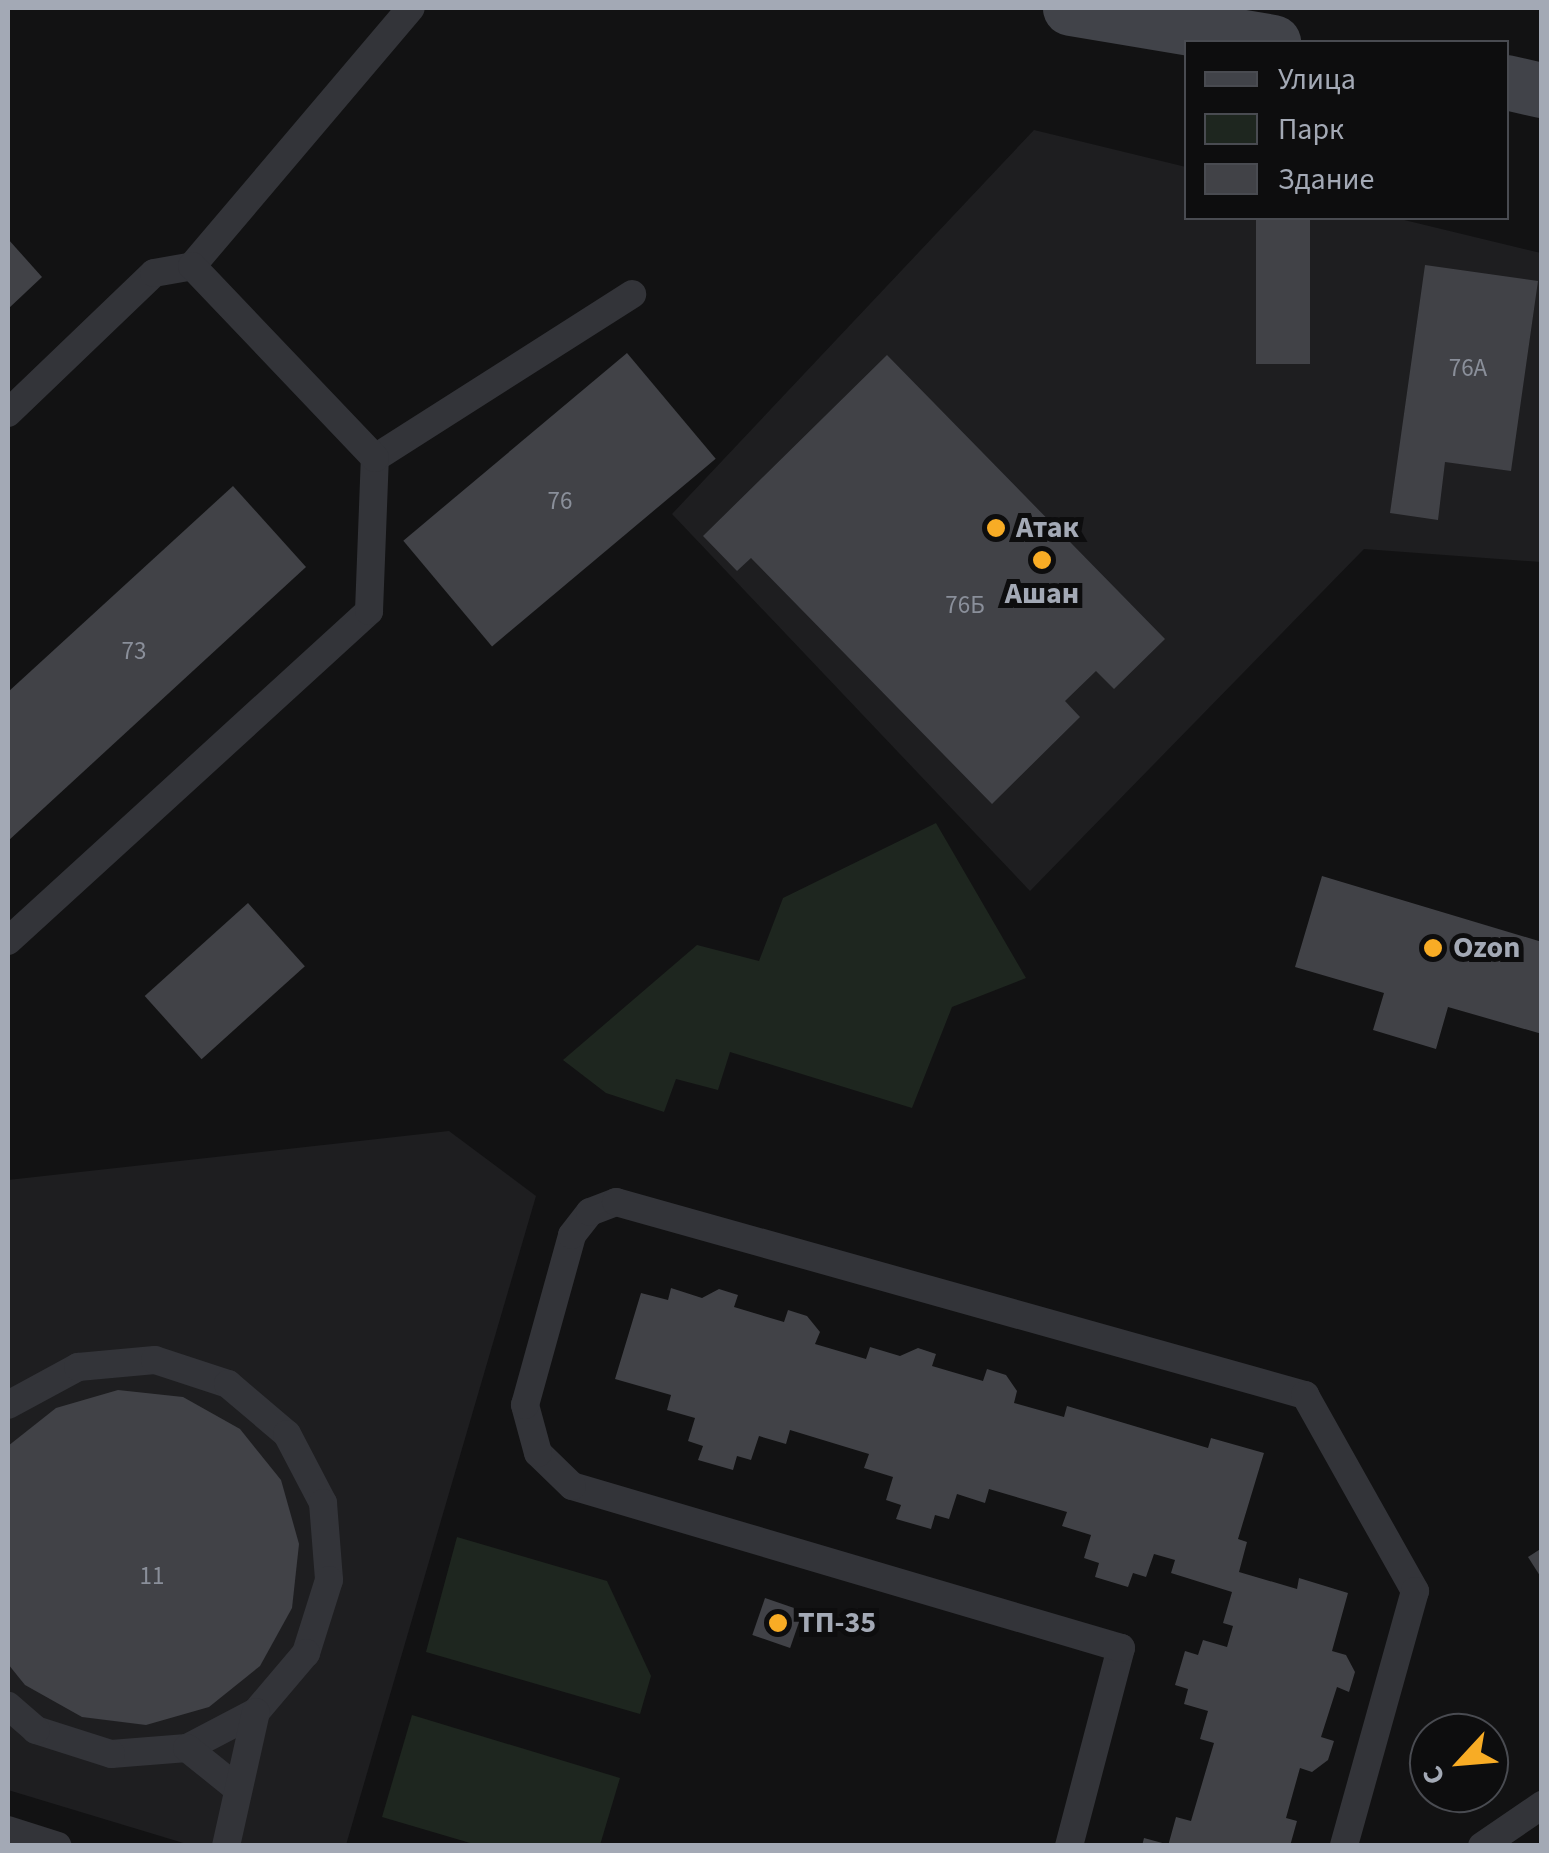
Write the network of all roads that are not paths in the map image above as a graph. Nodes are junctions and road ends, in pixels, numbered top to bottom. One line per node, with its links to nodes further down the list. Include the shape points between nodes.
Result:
1 (412, 8): 6 (lane)
2 (1070, 8): 3 (main road)
3 (1261, 40)
4 (1509, 83): 5 (main road)
5 (1542, 90)
6 (192, 266): 8 (lane, via 154,273); 9 (lane)
7 (632, 294): 9 (lane)
8 (8, 412)
9 (375, 458): 10 (lane, via 370,611)
10 (8, 941)
11 (8, 1405): 13 (lane, via 78,1367 155,1360 228,1384 288,1434 323,1503 329,1580 306,1653)
12 (8, 1706): 14 (lane, via 36,1730 111,1754)
13 (256, 1712): 14 (lane); 15 (lane)
14 (187, 1748): 15 (lane)
15 (238, 1789): 19 (lane)
16 (1542, 1805): 22 (lane)
17 (8, 1830): 18 (lane)
18 (58, 1846)
19 (226, 1846)
20 (1069, 1846): 21 (lane, via 1122,1648 572,1486 538,1454 525,1406 572,1236 590,1212 616,1202 1305,1395 1415,1591)
21 (1344, 1846)
22 (1482, 1846)

